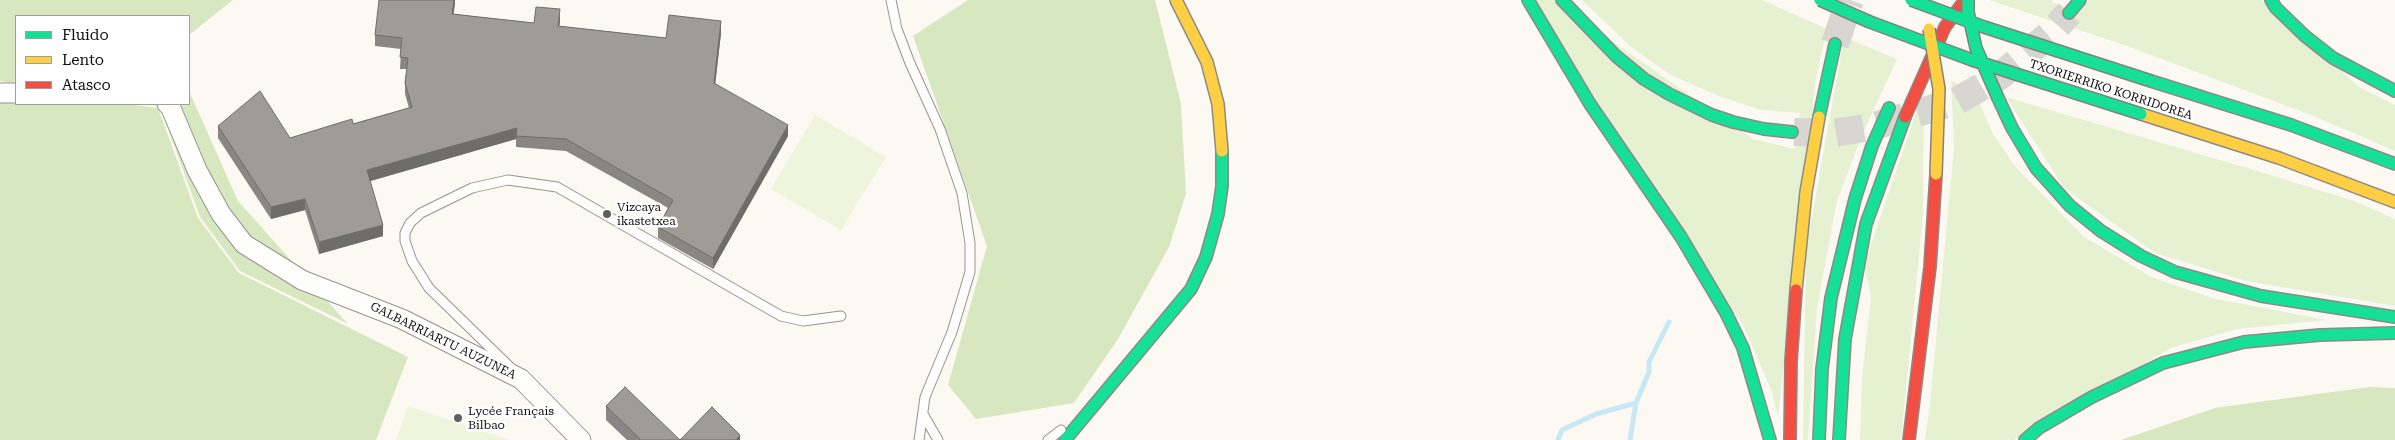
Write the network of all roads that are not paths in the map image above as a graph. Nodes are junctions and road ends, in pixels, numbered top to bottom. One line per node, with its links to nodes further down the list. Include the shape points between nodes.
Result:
1 (891, 0): 31 (lane, via 897,29 940,129 962,193 970,243 970,272 952,332 927,391)
2 (1176, 0): 15 (main road); 28 (main road, via 1207,62 1214,86 1221,128 1222,186 1206,257 1191,289)
3 (1528, 0): 37 (main road, via 1590,104 1681,237 1726,313 1743,348)
4 (1562, 0): 21 (main road, via 1644,80 1712,115 1764,130)
5 (1820, 0): 23 (main road, TXORIERRIKO KORRIDOREA, bridge, via 1972,60 2279,158)
6 (1911, 0): 22 (main road, TXORIERRIKO KORRIDOREA, bridge, via 1984,27 2291,125)
7 (1921, 0): 41 (main road, bridge, via 1939,89 1930,267)
8 (1945, 0): 14 (main road)
9 (1967, 0): 26 (main road, bridge, via 1976,48 2012,128 2036,168 2070,206 2101,231 2175,272 2261,296); 40 (main road, via 1941,35 1896,137 1866,224 1845,339)
10 (2080, 0): 12 (main road)
11 (2271, 0): 16 (main road, via 2305,36 2333,58)
12 (2070, 13)
13 (1835, 44): 38 (main road, via 1806,192 1791,361)
14 (1916, 53)
15 (1190, 56)
16 (2395, 91)
17 (0, 93): 18 (street)
18 (15, 93)
19 (1895, 95): 39 (main road, via 1872,146 1843,242 1831,298 1822,369)
20 (168, 105): 29 (street, GALBARRIARTU AUZUNEA, via 197,170 221,214 244,244 302,280 402,319)
21 (1792, 132)
22 (2395, 164)
23 (2395, 202)
24 (1159, 309): 28 (main road)
25 (841, 316): 29 (lane, via 803,321 781,316 557,187 508,180 472,188 421,213 410,223 405,242 412,261 429,288)
26 (2395, 317)
27 (2395, 333): 42 (main road, via 2244,342 2164,363 2092,396 2038,428)
28 (1124, 370): 30 (main road)
29 (521, 379): 32 (street, GALBARRIARTU AUZUNEA)
30 (1094, 406): 35 (lane); 36 (main road)
31 (923, 414): 33 (lane); 34 (lane)
32 (581, 440)
33 (919, 440)
34 (938, 440)
35 (1048, 440)
36 (1066, 440)
37 (1770, 440)
38 (1790, 440)
39 (1819, 440)
40 (1839, 440)
41 (1909, 440)
42 (2026, 440)

